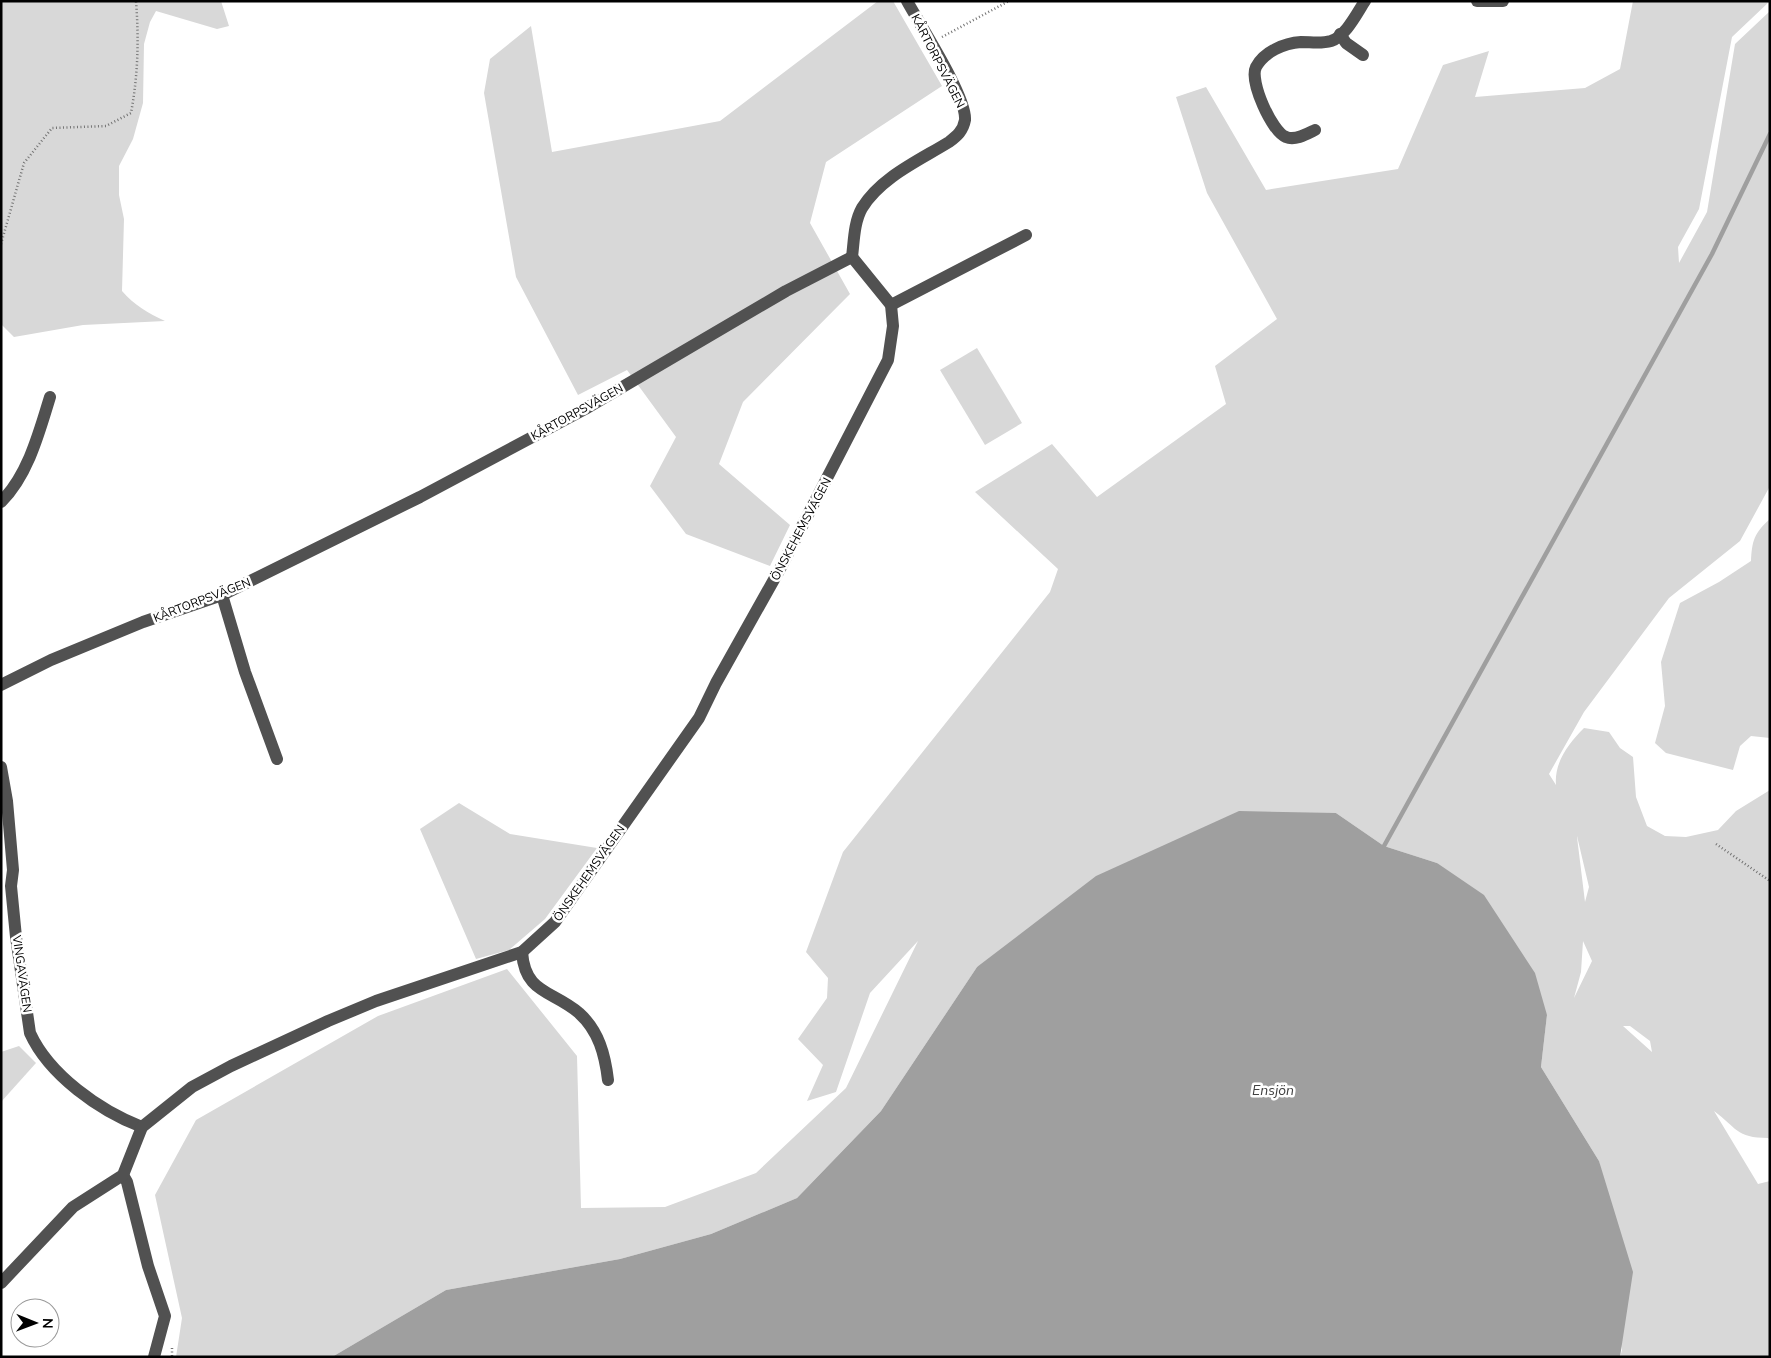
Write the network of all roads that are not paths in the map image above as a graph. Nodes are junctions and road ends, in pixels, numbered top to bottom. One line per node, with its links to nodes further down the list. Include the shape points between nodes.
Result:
1 (907, 1): 9 (street, KÅRTORPSVÄGEN, via 962,101 964,122 960,133 879,188 862,208)
2 (1366, 1): 5 (street)
3 (1477, 1): 4 (street)
4 (1503, 1)
5 (1340, 34): 6 (street, via 1346,43); 7 (street, via 1332,41 1284,46 1260,60 1255,69 1258,95 1279,132 1287,138)
6 (1363, 54)
7 (1315, 130)
8 (1026, 235): 10 (street)
9 (852, 257): 10 (street); 13 (street, KÅRTORPSVÄGEN, via 786,291 585,409 412,501)
10 (891, 305): 17 (street, ÖNSKEHEMSVÄGEN, via 893,326 888,360 699,718 555,922)
11 (50, 397): 12 (street, via 15,488)
12 (1, 502)
13 (222, 595): 14 (street, KÅRTORPSVÄGEN, via 143,622); 15 (street, via 245,672)
14 (1, 684)
15 (277, 759)
16 (1, 766): 19 (street, VINGAVÄGEN, via 9,821 16,937 30,1033 46,1059 75,1086 104,1110)
17 (522, 952): 18 (street, via 528,977 535,986 568,1005 589,1024 605,1055); 19 (street, ÖNSKEHEMSVÄGEN, via 376,1001 328,1021 209,1077)
18 (608, 1080)
19 (142, 1127): 20 (street, ÖNSKEHEMSVÄGEN)
20 (123, 1175): 21 (street, via 73,1207); 22 (street, via 165,1316)
21 (1, 1283)
22 (154, 1357)

